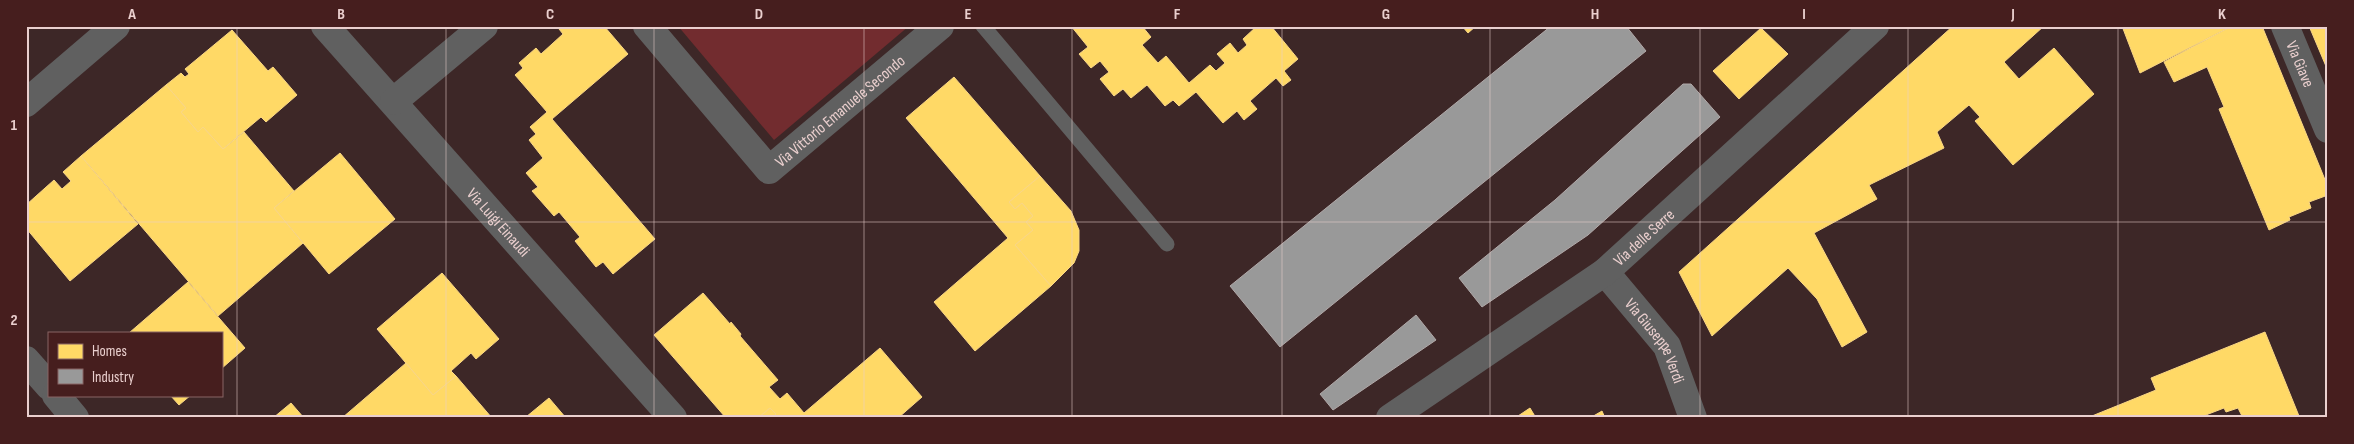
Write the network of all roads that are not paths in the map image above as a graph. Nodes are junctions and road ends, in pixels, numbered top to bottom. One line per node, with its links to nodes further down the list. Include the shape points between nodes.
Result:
1 (116, 26): 9 (street)
2 (325, 26): 10 (street, Via Luigi Einaudi)
3 (484, 26): 10 (street)
4 (647, 26): 5 (street, Via Vittorio Emanuele Secondo, via 769,170)
5 (940, 26)
6 (983, 26): 12 (lane)
7 (1875, 26): 13 (street, Via delle Serre)
8 (2285, 26): 11 (street, Via Giave)
9 (30, 91)
10 (394, 102): 18 (street, Via Luigi Einaudi)
11 (2328, 129)
12 (1167, 244)
13 (1606, 272): 19 (street, Via delle Serre); 20 (street, Via Giuseppe Verdi, via 1666,346)
14 (26, 360): 15 (street)
15 (48, 385)
16 (57, 396): 17 (street)
17 (75, 418)
18 (673, 418)
19 (1390, 418)
20 (1692, 418)

